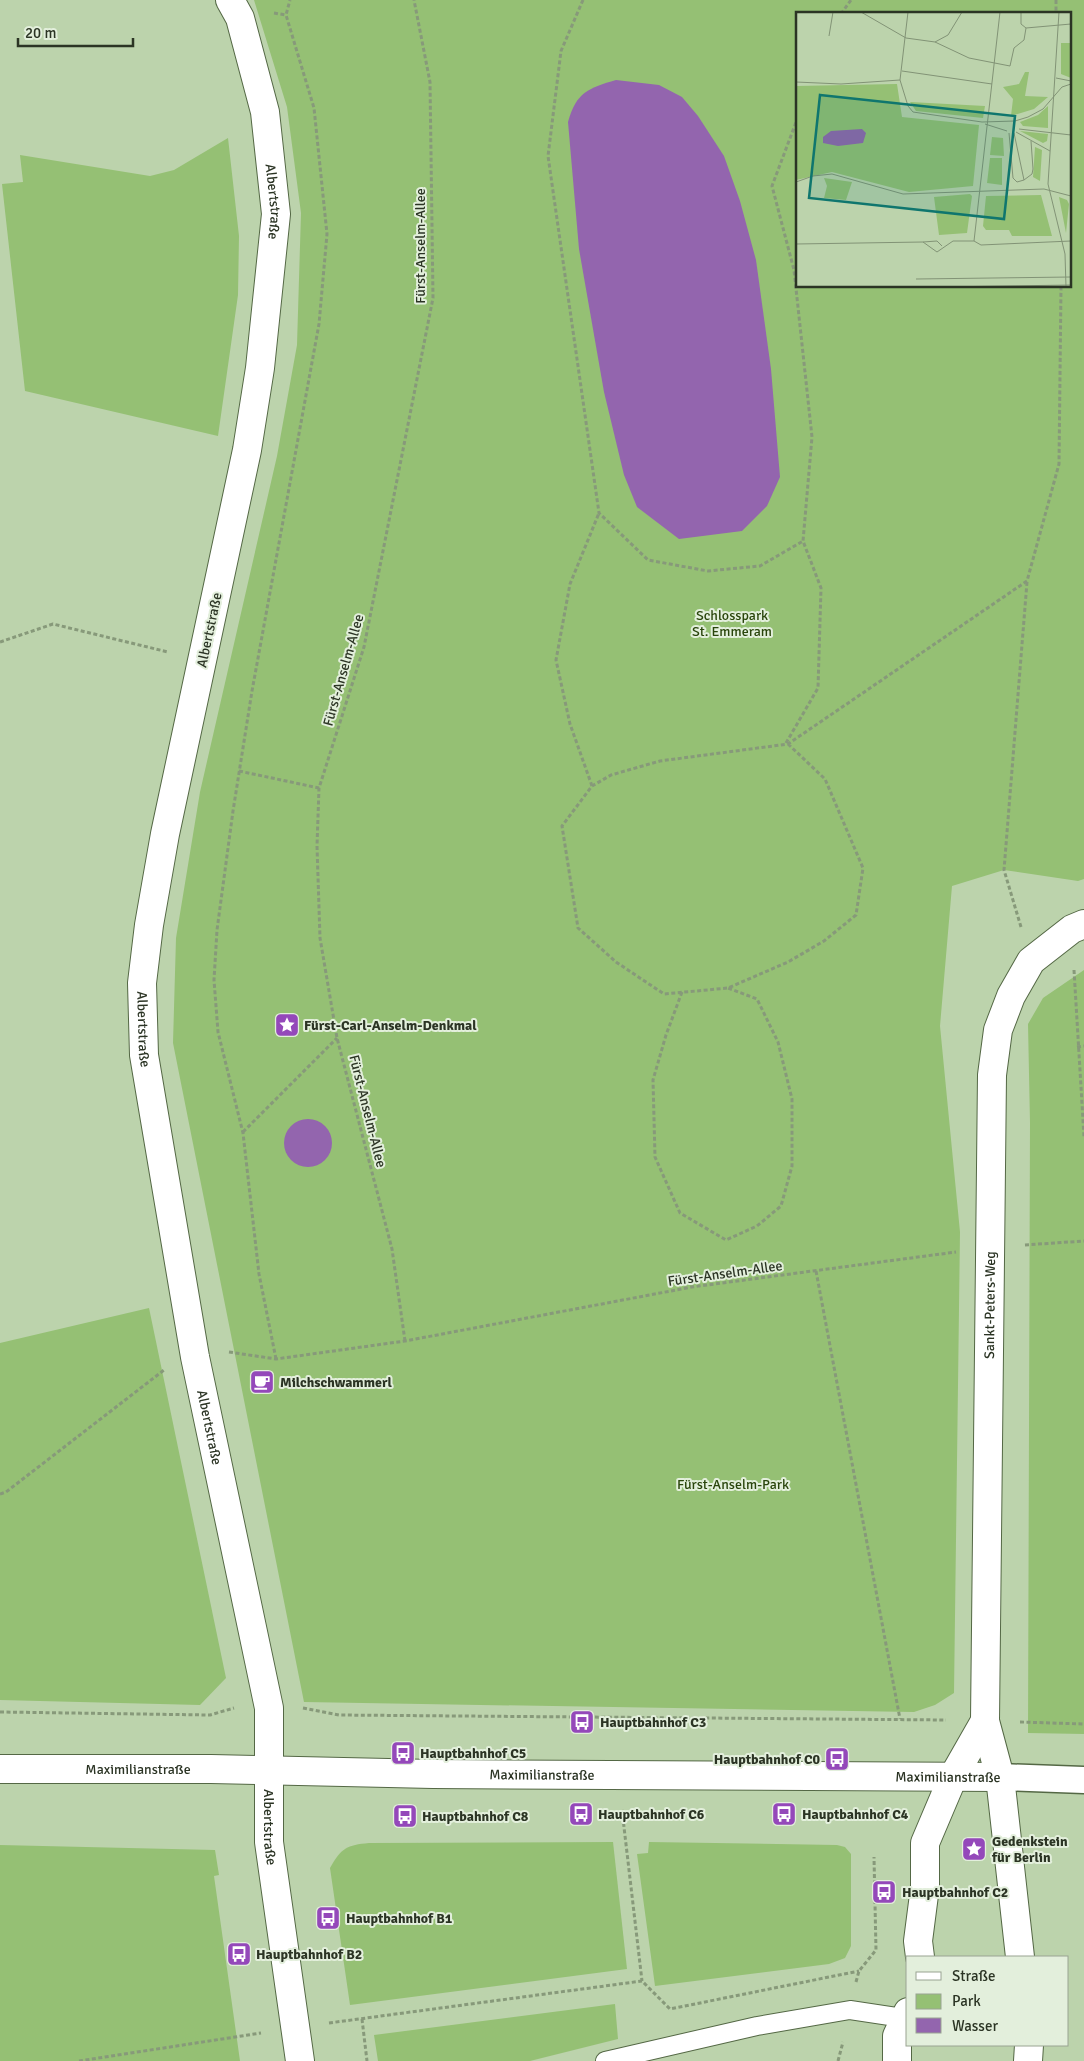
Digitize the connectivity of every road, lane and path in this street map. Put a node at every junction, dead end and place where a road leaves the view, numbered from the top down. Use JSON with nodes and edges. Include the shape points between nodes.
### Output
{"nodes":[{"id":1,"x":230,"y":0,"type":"edge"},
{"id":2,"x":290,"y":0,"type":"edge"},
{"id":3,"x":414,"y":0,"type":"edge"},
{"id":4,"x":582,"y":0,"type":"edge"},
{"id":5,"x":851,"y":0,"type":"edge"},
{"id":6,"x":842,"y":12,"type":"edge"},
{"id":7,"x":796,"y":122,"type":"edge"},
{"id":8,"x":1061,"y":288,"type":"edge"},
{"id":9,"x":598,"y":513,"type":"junction"},
{"id":10,"x":803,"y":541,"type":"junction"},
{"id":11,"x":1027,"y":581,"type":"junction"},
{"id":12,"x":0,"y":642,"type":"edge"},
{"id":13,"x":202,"y":661,"type":"junction"},
{"id":14,"x":787,"y":744,"type":"junction"},
{"id":15,"x":239,"y":771,"type":"junction"},
{"id":16,"x":592,"y":786,"type":"junction"},
{"id":17,"x":319,"y":788,"type":"junction"},
{"id":18,"x":1078,"y":927,"type":"edge"},
{"id":19,"x":1031,"y":961,"type":"junction"},
{"id":20,"x":728,"y":988,"type":"junction"},
{"id":21,"x":682,"y":992,"type":"junction"},
{"id":22,"x":337,"y":1038,"type":"junction"},
{"id":23,"x":1084,"y":1046,"type":"edge"},
{"id":24,"x":1077,"y":1047,"type":"junction"},
{"id":25,"x":243,"y":1133,"type":"junction"},
{"id":26,"x":1084,"y":1136,"type":"edge"},
{"id":27,"x":1084,"y":1241,"type":"edge"},
{"id":28,"x":990,"y":1247,"type":"junction"},
{"id":29,"x":816,"y":1271,"type":"junction"},
{"id":30,"x":405,"y":1341,"type":"junction"},
{"id":31,"x":231,"y":1352,"type":"dead end"},
{"id":32,"x":195,"y":1357,"type":"junction"},
{"id":33,"x":276,"y":1359,"type":"junction"},
{"id":34,"x":0,"y":1494,"type":"edge"},
{"id":35,"x":269,"y":1708,"type":"junction"},
{"id":36,"x":0,"y":1712,"type":"edge"},
{"id":37,"x":900,"y":1719,"type":"junction"},
{"id":38,"x":985,"y":1721,"type":"junction"},
{"id":39,"x":1084,"y":1724,"type":"edge"},
{"id":40,"x":0,"y":1769,"type":"edge"},
{"id":41,"x":268,"y":1770,"type":"junction"},
{"id":42,"x":952,"y":1777,"type":"junction"},
{"id":43,"x":1000,"y":1777,"type":"junction"},
{"id":44,"x":1084,"y":1780,"type":"edge"},
{"id":45,"x":624,"y":1831,"type":"dead end"},
{"id":46,"x":874,"y":1856,"type":"dead end"},
{"id":47,"x":920,"y":1956,"type":"edge"},
{"id":48,"x":1020,"y":1956,"type":"edge"},
{"id":49,"x":859,"y":1971,"type":"junction"},
{"id":50,"x":642,"y":1982,"type":"junction"},
{"id":51,"x":850,"y":2010,"type":"junction"},
{"id":52,"x":905,"y":2015,"type":"edge"},
{"id":53,"x":362,"y":2019,"type":"junction"},
{"id":54,"x":296,"y":2028,"type":"junction"},
{"id":55,"x":1029,"y":2046,"type":"edge"},
{"id":56,"x":79,"y":2061,"type":"edge"},
{"id":57,"x":300,"y":2061,"type":"edge"},
{"id":58,"x":368,"y":2061,"type":"edge"},
{"id":59,"x":605,"y":2061,"type":"edge"},
{"id":60,"x":838,"y":2061,"type":"edge"},
{"id":61,"x":897,"y":2061,"type":"edge"},
{"id":62,"x":1028,"y":2061,"type":"edge"}],
"edges":[{"from":1,"to":13,"type":"street","name":"Albertstraße","via":[[240,18],[265,112],[276,214],[261,358],[247,450]]},
{"from":2,"to":15,"type":"path","via":[[286,14],[314,108],[327,234],[320,324]]},
{"from":3,"to":17,"type":"path","name":"Fürst-Anselm-Allee","via":[[430,82],[433,298],[364,647]]},
{"from":4,"to":9,"type":"path","via":[[561,50],[548,156]]},
{"from":5,"to":6,"type":"path"},
{"from":7,"to":10,"type":"path","via":[[772,186],[794,270],[812,437]]},
{"from":8,"to":11,"type":"path","via":[[1059,464]]},
{"from":9,"to":10,"type":"path","via":[[648,560],[708,571],[760,566]]},
{"from":9,"to":16,"type":"path","via":[[570,584],[556,660],[570,724]]},
{"from":10,"to":14,"type":"path","via":[[821,588],[818,688]]},
{"from":11,"to":14,"type":"path"},
{"from":11,"to":19,"type":"path","via":[[1004,870]]},
{"from":12,"to":13,"type":"path","via":[[52,624]]},
{"from":13,"to":32,"type":"street","name":"Albertstraße","via":[[165,834],[142,983],[144,1055]]},
{"from":14,"to":16,"type":"path","via":[[660,761],[611,775]]},
{"from":14,"to":20,"type":"path","via":[[825,779],[860,860],[863,868],[856,915],[824,941],[788,962]]},
{"from":15,"to":17,"type":"path"},
{"from":15,"to":25,"type":"path","via":[[217,930],[214,980],[218,1032]]},
{"from":16,"to":21,"type":"path","via":[[562,826],[578,928],[616,962],[664,994]]},
{"from":17,"to":22,"type":"path","name":"Fürst-Anselm-Allee","via":[[320,938]]},
{"from":18,"to":19,"type":"street","name":"Sankt-Peters-Weg"},
{"from":18,"to":24,"type":"path"},
{"from":19,"to":28,"type":"street","name":"Sankt-Peters-Weg","via":[[1011,996],[998,1030],[992,1075]]},
{"from":20,"to":21,"type":"path"},
{"from":20,"to":21,"type":"path","via":[[757,999],[778,1042],[792,1099],[792,1166],[781,1206],[757,1226],[726,1240],[680,1213],[655,1157],[653,1080]]},
{"from":22,"to":25,"type":"path"},
{"from":22,"to":30,"type":"path","name":"Fürst-Anselm-Allee","via":[[392,1249]]},
{"from":23,"to":24,"type":"path"},
{"from":24,"to":26,"type":"path"},
{"from":25,"to":33,"type":"path","via":[[260,1274]]},
{"from":27,"to":28,"type":"path","name":"Fürst-Anselm-Allee"},
{"from":28,"to":29,"type":"path","name":"Fürst-Anselm-Allee"},
{"from":28,"to":38,"type":"street","name":"Sankt-Peters-Weg"},
{"from":29,"to":30,"type":"path","name":"Fürst-Anselm-Allee","via":[[692,1288]]},
{"from":29,"to":37,"type":"path"},
{"from":30,"to":33,"type":"path","name":"Fürst-Anselm-Allee"},
{"from":31,"to":33,"type":"path","name":"Fürst-Anselm-Allee"},
{"from":32,"to":34,"type":"path","via":[[162,1371]]},
{"from":32,"to":35,"type":"street","name":"Albertstraße"},
{"from":35,"to":36,"type":"path","via":[[232,1708],[210,1715]]},
{"from":35,"to":37,"type":"path","via":[[303,1708],[339,1715]]},
{"from":35,"to":41,"type":"street","name":"Albertstraße"},
{"from":37,"to":38,"type":"path"},
{"from":38,"to":39,"type":"path"},
{"from":38,"to":42,"type":"street","name":"Sankt-Peters-Weg"},
{"from":38,"to":43,"type":"street","name":"Sankt-Peters-Weg"},
{"from":40,"to":41,"type":"street","name":"Maximilianstraße"},
{"from":41,"to":42,"type":"street","name":"Maximilianstraße"},
{"from":41,"to":54,"type":"street","name":"Albertstraße","via":[[269,1842]]},
{"from":42,"to":43,"type":"street","name":"Maximilianstraße"},
{"from":42,"to":47,"type":"street","name":"Sankt-Peters-Weg","via":[[925,1843],[925,1887],[918,1940]]},
{"from":43,"to":44,"type":"street","name":"Maximilianstraße"},
{"from":43,"to":48,"type":"street","name":"Sankt-Peters-Weg"},
{"from":45,"to":50,"type":"path"},
{"from":46,"to":49,"type":"path","via":[[876,1950]]},
{"from":49,"to":50,"type":"path","via":[[670,2010]]},
{"from":49,"to":51,"type":"path"},
{"from":50,"to":53,"type":"path"},
{"from":51,"to":52,"type":"lane"},
{"from":51,"to":59,"type":"lane","via":[[757,2026]]},
{"from":51,"to":60,"type":"path"},
{"from":52,"to":61,"type":"street","via":[[897,2036]]},
{"from":53,"to":54,"type":"path"},
{"from":53,"to":58,"type":"path"},
{"from":54,"to":56,"type":"path"},
{"from":54,"to":57,"type":"street","name":"Albertstraße"},
{"from":55,"to":62,"type":"street"}]}
